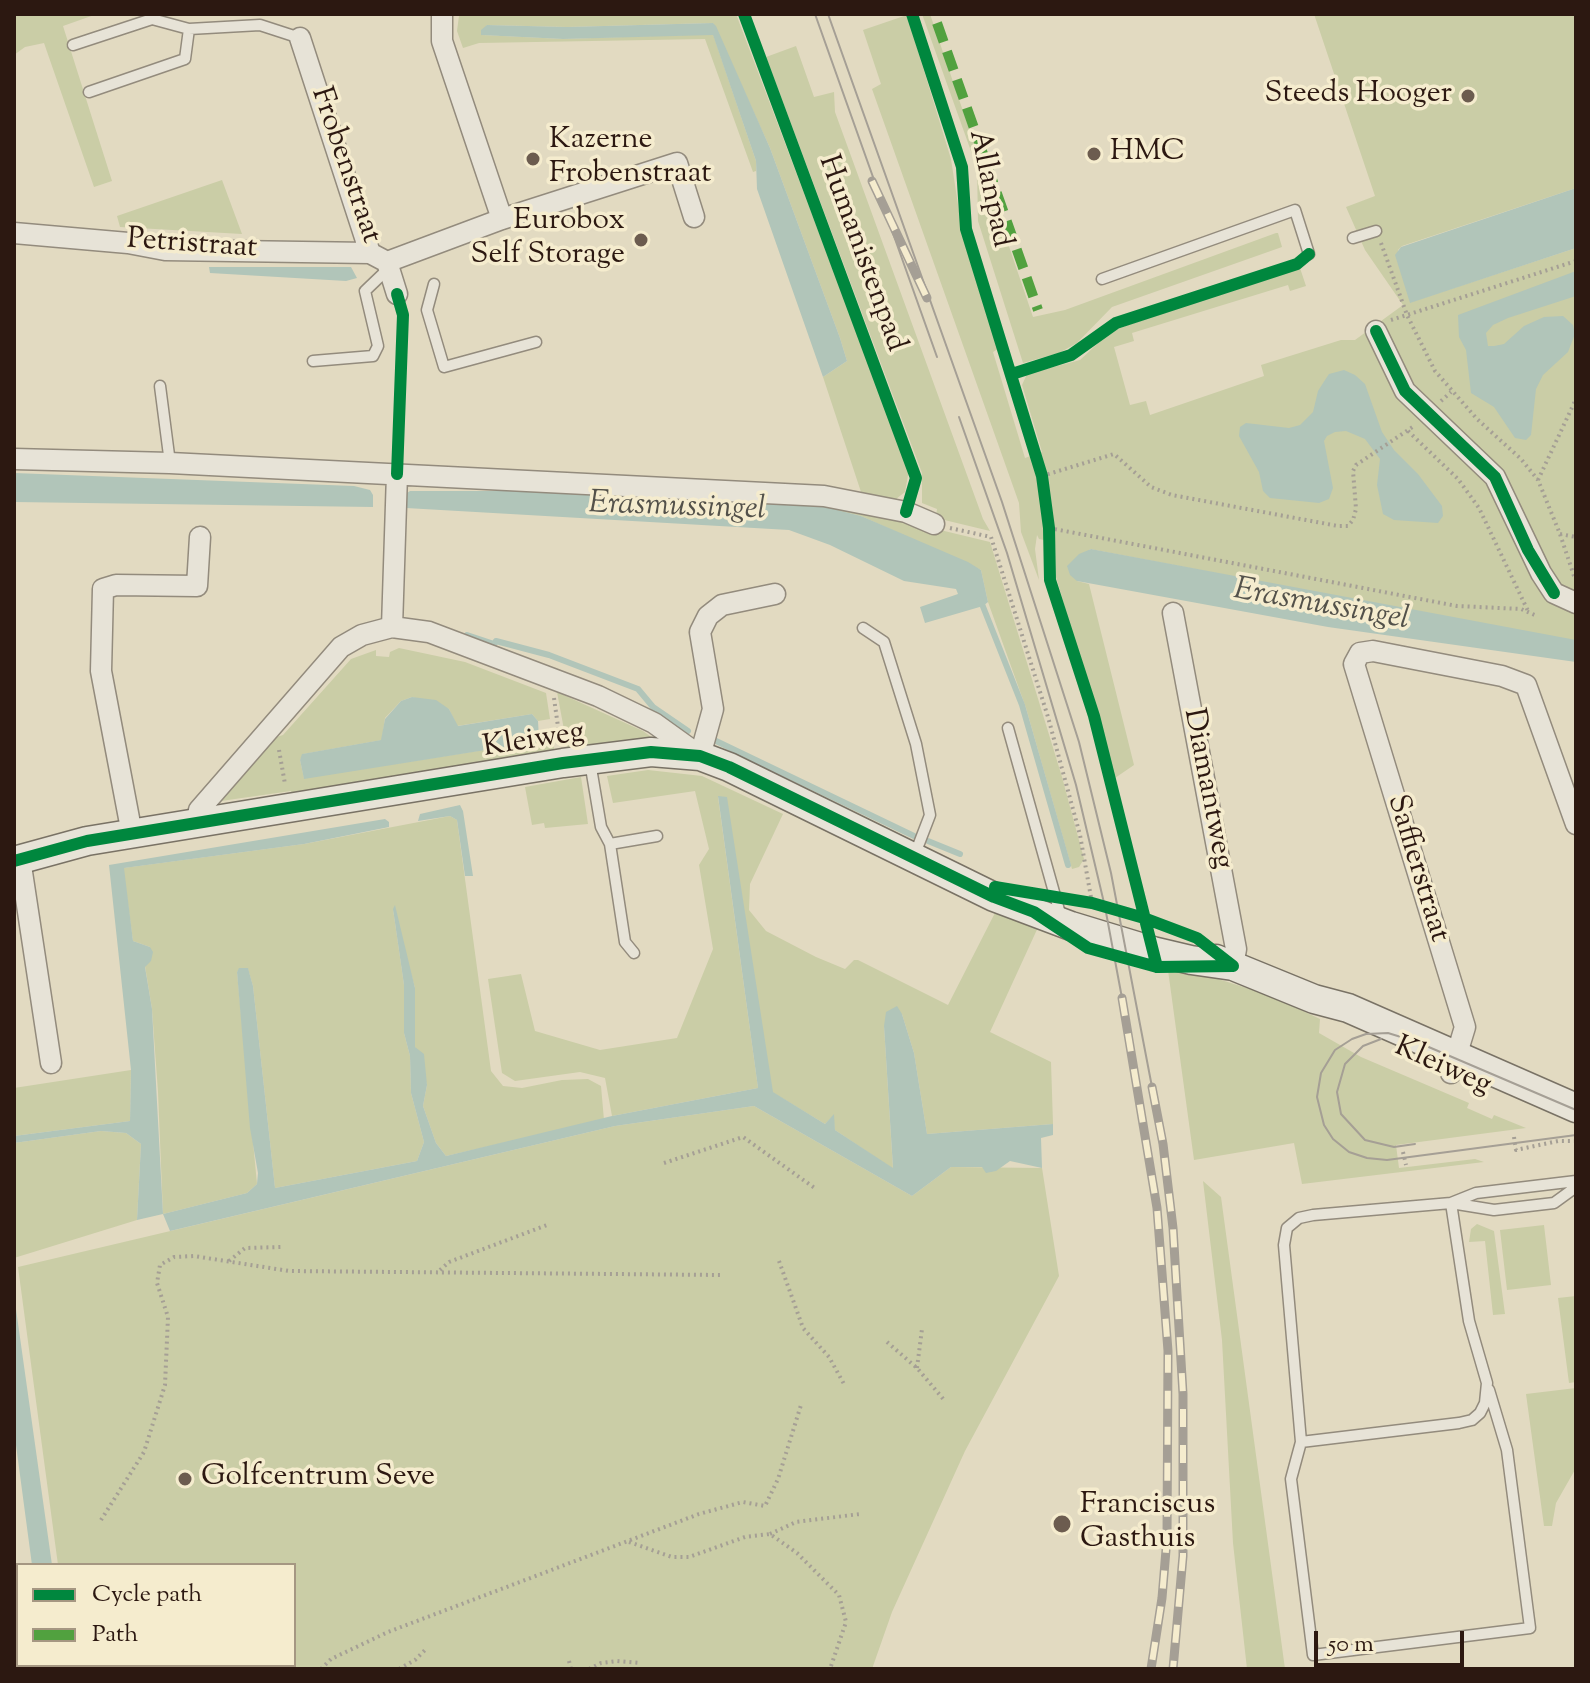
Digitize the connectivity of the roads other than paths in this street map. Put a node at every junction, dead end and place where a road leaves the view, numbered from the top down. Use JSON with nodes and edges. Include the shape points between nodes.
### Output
{"nodes":[{"id":1,"x":442,"y":14,"type":"edge"},
{"id":2,"x":189,"y":29,"type":"junction"},
{"id":3,"x":300,"y":38,"type":"joint"},
{"id":4,"x":73,"y":45,"type":"dead end"},
{"id":5,"x":89,"y":92,"type":"dead end"},
{"id":6,"x":694,"y":217,"type":"dead end"},
{"id":7,"x":502,"y":219,"type":"junction"},
{"id":8,"x":1376,"y":231,"type":"road end"},
{"id":9,"x":14,"y":233,"type":"edge"},
{"id":10,"x":1353,"y":238,"type":"dead end"},
{"id":11,"x":1309,"y":254,"type":"dead end"},
{"id":12,"x":382,"y":261,"type":"junction"},
{"id":13,"x":1102,"y":279,"type":"dead end"},
{"id":14,"x":434,"y":284,"type":"dead end"},
{"id":15,"x":397,"y":294,"type":"dead end"},
{"id":16,"x":1376,"y":331,"type":"road end"},
{"id":17,"x":536,"y":342,"type":"dead end"},
{"id":18,"x":313,"y":361,"type":"dead end"},
{"id":19,"x":160,"y":386,"type":"dead end"},
{"id":20,"x":14,"y":459,"type":"edge"},
{"id":21,"x":170,"y":463,"type":"junction"},
{"id":22,"x":397,"y":474,"type":"junction"},
{"id":23,"x":934,"y":524,"type":"road end"},
{"id":24,"x":200,"y":537,"type":"dead end"},
{"id":25,"x":775,"y":594,"type":"dead end"},
{"id":26,"x":1576,"y":603,"type":"edge"},
{"id":27,"x":1173,"y":613,"type":"dead end"},
{"id":28,"x":392,"y":627,"type":"junction"},
{"id":29,"x":863,"y":628,"type":"dead end"},
{"id":30,"x":1008,"y":728,"type":"dead end"},
{"id":31,"x":700,"y":756,"type":"junction"},
{"id":32,"x":576,"y":761,"type":"junction"},
{"id":33,"x":197,"y":823,"type":"junction"},
{"id":34,"x":1576,"y":824,"type":"edge"},
{"id":35,"x":132,"y":834,"type":"junction"},
{"id":36,"x":657,"y":836,"type":"dead end"},
{"id":37,"x":610,"y":844,"type":"junction"},
{"id":38,"x":914,"y":856,"type":"junction"},
{"id":39,"x":17,"y":860,"type":"edge"},
{"id":40,"x":964,"y":880,"type":"junction"},
{"id":41,"x":1057,"y":904,"type":"junction"},
{"id":42,"x":634,"y":953,"type":"dead end"},
{"id":43,"x":1233,"y":966,"type":"junction"},
{"id":44,"x":51,"y":1063,"type":"dead end"},
{"id":45,"x":1454,"y":1065,"type":"junction"},
{"id":46,"x":1576,"y":1108,"type":"edge"},
{"id":47,"x":1576,"y":1125,"type":"edge"},
{"id":48,"x":1576,"y":1184,"type":"edge"},
{"id":49,"x":1451,"y":1203,"type":"junction"},
{"id":50,"x":1487,"y":1383,"type":"junction"},
{"id":51,"x":1301,"y":1442,"type":"junction"}],
"edges":[{"from":1,"to":7,"type":"street","via":[[442,41]]},
{"from":2,"to":3,"type":"lane","via":[[260,25]]},
{"from":2,"to":4,"type":"lane","via":[[152,19]]},
{"from":2,"to":5,"type":"lane","via":[[185,59]]},
{"from":3,"to":12,"type":"street","name":"Frobenstraat"},
{"from":6,"to":7,"type":"street","name":"Frobenstraat","via":[[677,163]]},
{"from":7,"to":12,"type":"street","name":"Frobenstraat"},
{"from":8,"to":10,"type":"lane"},
{"from":9,"to":12,"type":"street","name":"Petristraat","via":[[165,250]]},
{"from":11,"to":13,"type":"lane","via":[[1295,210]]},
{"from":12,"to":15,"type":"street"},
{"from":12,"to":18,"type":"lane","via":[[365,291],[378,346],[373,356]]},
{"from":14,"to":17,"type":"lane","via":[[427,310],[444,367]]},
{"from":16,"to":26,"type":"street","via":[[1405,391],[1495,477],[1528,550],[1541,612]]},
{"from":19,"to":21,"type":"lane"},
{"from":20,"to":21,"type":"street"},
{"from":21,"to":22,"type":"street"},
{"from":22,"to":23,"type":"street","via":[[824,496],[906,512]]},
{"from":22,"to":28,"type":"street"},
{"from":24,"to":35,"type":"street","via":[[197,586],[103,589],[101,671]]},
{"from":25,"to":31,"type":"street","via":[[722,605],[700,632],[713,709]]},
{"from":27,"to":43,"type":"street","name":"Diamantweg","via":[[1236,949]]},
{"from":28,"to":31,"type":"street","name":"Kleiweg","via":[[429,632],[551,678],[654,723]]},
{"from":28,"to":33,"type":"street","name":"Kleiweg","via":[[341,647],[199,810]]},
{"from":29,"to":38,"type":"lane","via":[[884,642],[916,744],[930,815]]},
{"from":30,"to":41,"type":"lane"},
{"from":31,"to":32,"type":"street","name":"Kleiweg","via":[[651,752]]},
{"from":31,"to":38,"type":"street","name":"Kleiweg"},
{"from":32,"to":33,"type":"street","name":"Kleiweg"},
{"from":32,"to":37,"type":"lane"},
{"from":33,"to":35,"type":"street","name":"Kleiweg"},
{"from":34,"to":45,"type":"street","name":"Saffierstraat","via":[[1526,685],[1373,651],[1360,653],[1354,664],[1465,1027]]},
{"from":35,"to":39,"type":"street","name":"Kleiweg"},
{"from":36,"to":37,"type":"lane"},
{"from":37,"to":42,"type":"lane","via":[[625,942]]},
{"from":38,"to":40,"type":"street","name":"Kleiweg"},
{"from":39,"to":44,"type":"street"},
{"from":40,"to":41,"type":"street","name":"Kleiweg"},
{"from":40,"to":43,"type":"street","name":"Kleiweg","via":[[994,897],[1084,930],[1191,960]]},
{"from":41,"to":43,"type":"street","name":"Kleiweg"},
{"from":43,"to":45,"type":"street","name":"Kleiweg","via":[[1348,1008]]},
{"from":45,"to":46,"type":"street","name":"Kleiweg"},
{"from":45,"to":47,"type":"street","name":"Kleiweg"},
{"from":48,"to":49,"type":"lane","via":[[1476,1193]]},
{"from":48,"to":49,"type":"lane","via":[[1554,1203],[1494,1210]]},
{"from":49,"to":50,"type":"lane","via":[[1469,1321]]},
{"from":49,"to":51,"type":"lane","via":[[1313,1215],[1287,1228],[1284,1245]]},
{"from":50,"to":51,"type":"lane","via":[[1485,1403],[1472,1420]]},
{"from":50,"to":51,"type":"lane","via":[[1507,1450],[1530,1628],[1313,1655],[1291,1479]]}]}
